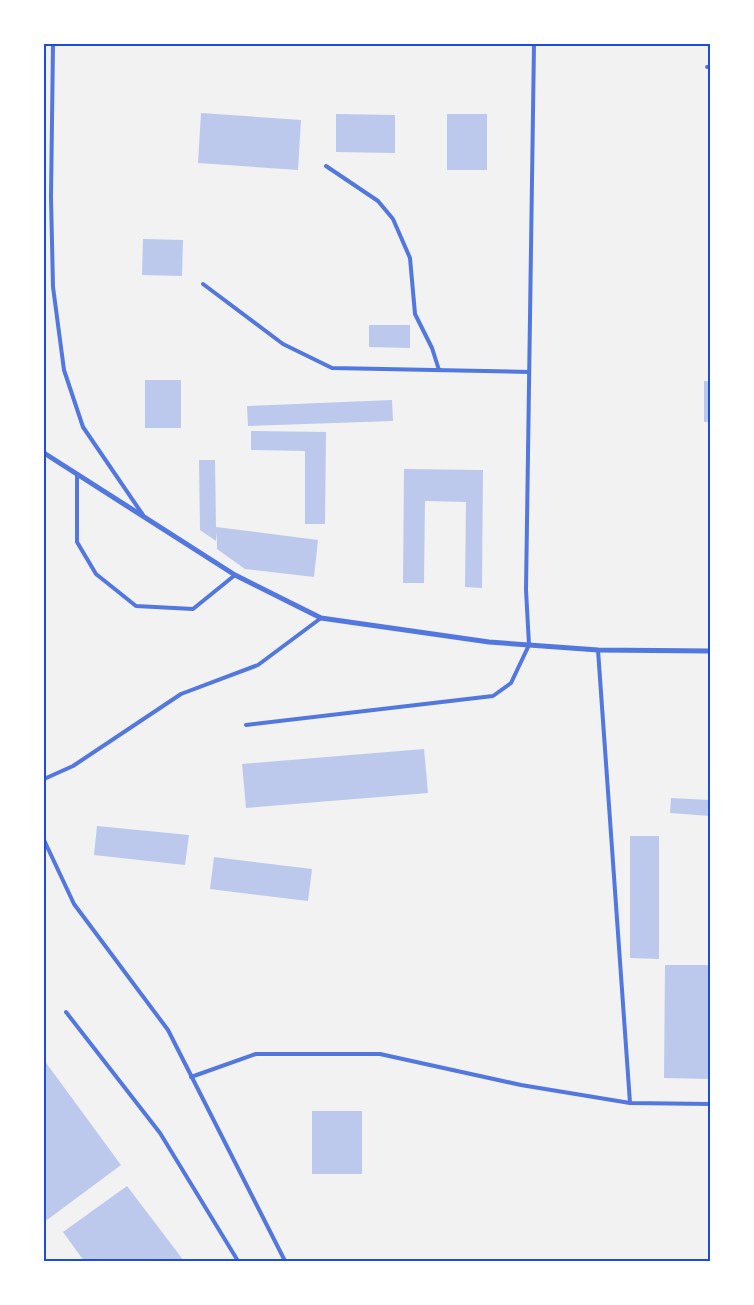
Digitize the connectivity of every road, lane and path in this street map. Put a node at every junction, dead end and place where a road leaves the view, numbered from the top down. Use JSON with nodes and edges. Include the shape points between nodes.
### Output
{"nodes":[{"id":1,"x":53,"y":44,"type":"edge"},
{"id":2,"x":534,"y":44,"type":"edge"},
{"id":3,"x":326,"y":166,"type":"dead end"},
{"id":4,"x":204,"y":284,"type":"dead end"},
{"id":5,"x":439,"y":370,"type":"junction"},
{"id":6,"x":530,"y":372,"type":"junction"},
{"id":7,"x":44,"y":453,"type":"edge"},
{"id":8,"x":76,"y":474,"type":"junction"},
{"id":9,"x":145,"y":517,"type":"junction"},
{"id":10,"x":235,"y":575,"type":"junction"},
{"id":11,"x":320,"y":618,"type":"junction"},
{"id":12,"x":529,"y":645,"type":"junction"},
{"id":13,"x":598,"y":650,"type":"junction"},
{"id":14,"x":710,"y":651,"type":"edge"},
{"id":15,"x":246,"y":726,"type":"dead end"},
{"id":16,"x":44,"y":779,"type":"edge"},
{"id":17,"x":44,"y":840,"type":"edge"},
{"id":18,"x":66,"y":1012,"type":"dead end"},
{"id":19,"x":191,"y":1077,"type":"junction"},
{"id":20,"x":630,"y":1103,"type":"junction"},
{"id":21,"x":710,"y":1104,"type":"edge"},
{"id":22,"x":238,"y":1261,"type":"edge"},
{"id":23,"x":284,"y":1261,"type":"edge"}],
"edges":[{"from":1,"to":9,"type":"lane","via":[[53,277],[64,370],[83,427]]},
{"from":2,"to":6,"type":"lane"},
{"from":3,"to":5,"type":"lane","via":[[378,201],[393,218],[410,258],[415,314]]},
{"from":4,"to":5,"type":"lane","via":[[283,344],[332,368]]},
{"from":5,"to":6,"type":"lane"},
{"from":6,"to":12,"type":"lane","via":[[526,590]]},
{"from":7,"to":8,"type":"street"},
{"from":8,"to":9,"type":"street"},
{"from":8,"to":10,"type":"lane","via":[[77,542],[96,574],[136,606],[193,609]]},
{"from":9,"to":10,"type":"street"},
{"from":10,"to":11,"type":"street"},
{"from":11,"to":12,"type":"street"},
{"from":11,"to":16,"type":"lane","via":[[258,665],[181,694],[73,766]]},
{"from":12,"to":13,"type":"street"},
{"from":12,"to":15,"type":"lane","via":[[511,683],[493,696]]},
{"from":13,"to":14,"type":"street"},
{"from":13,"to":20,"type":"lane"},
{"from":17,"to":19,"type":"lane","via":[[74,904],[168,1030]]},
{"from":18,"to":22,"type":"lane","via":[[160,1133]]},
{"from":19,"to":20,"type":"lane","via":[[256,1054],[380,1054],[521,1085]]},
{"from":19,"to":23,"type":"lane"},
{"from":20,"to":21,"type":"lane"}]}
